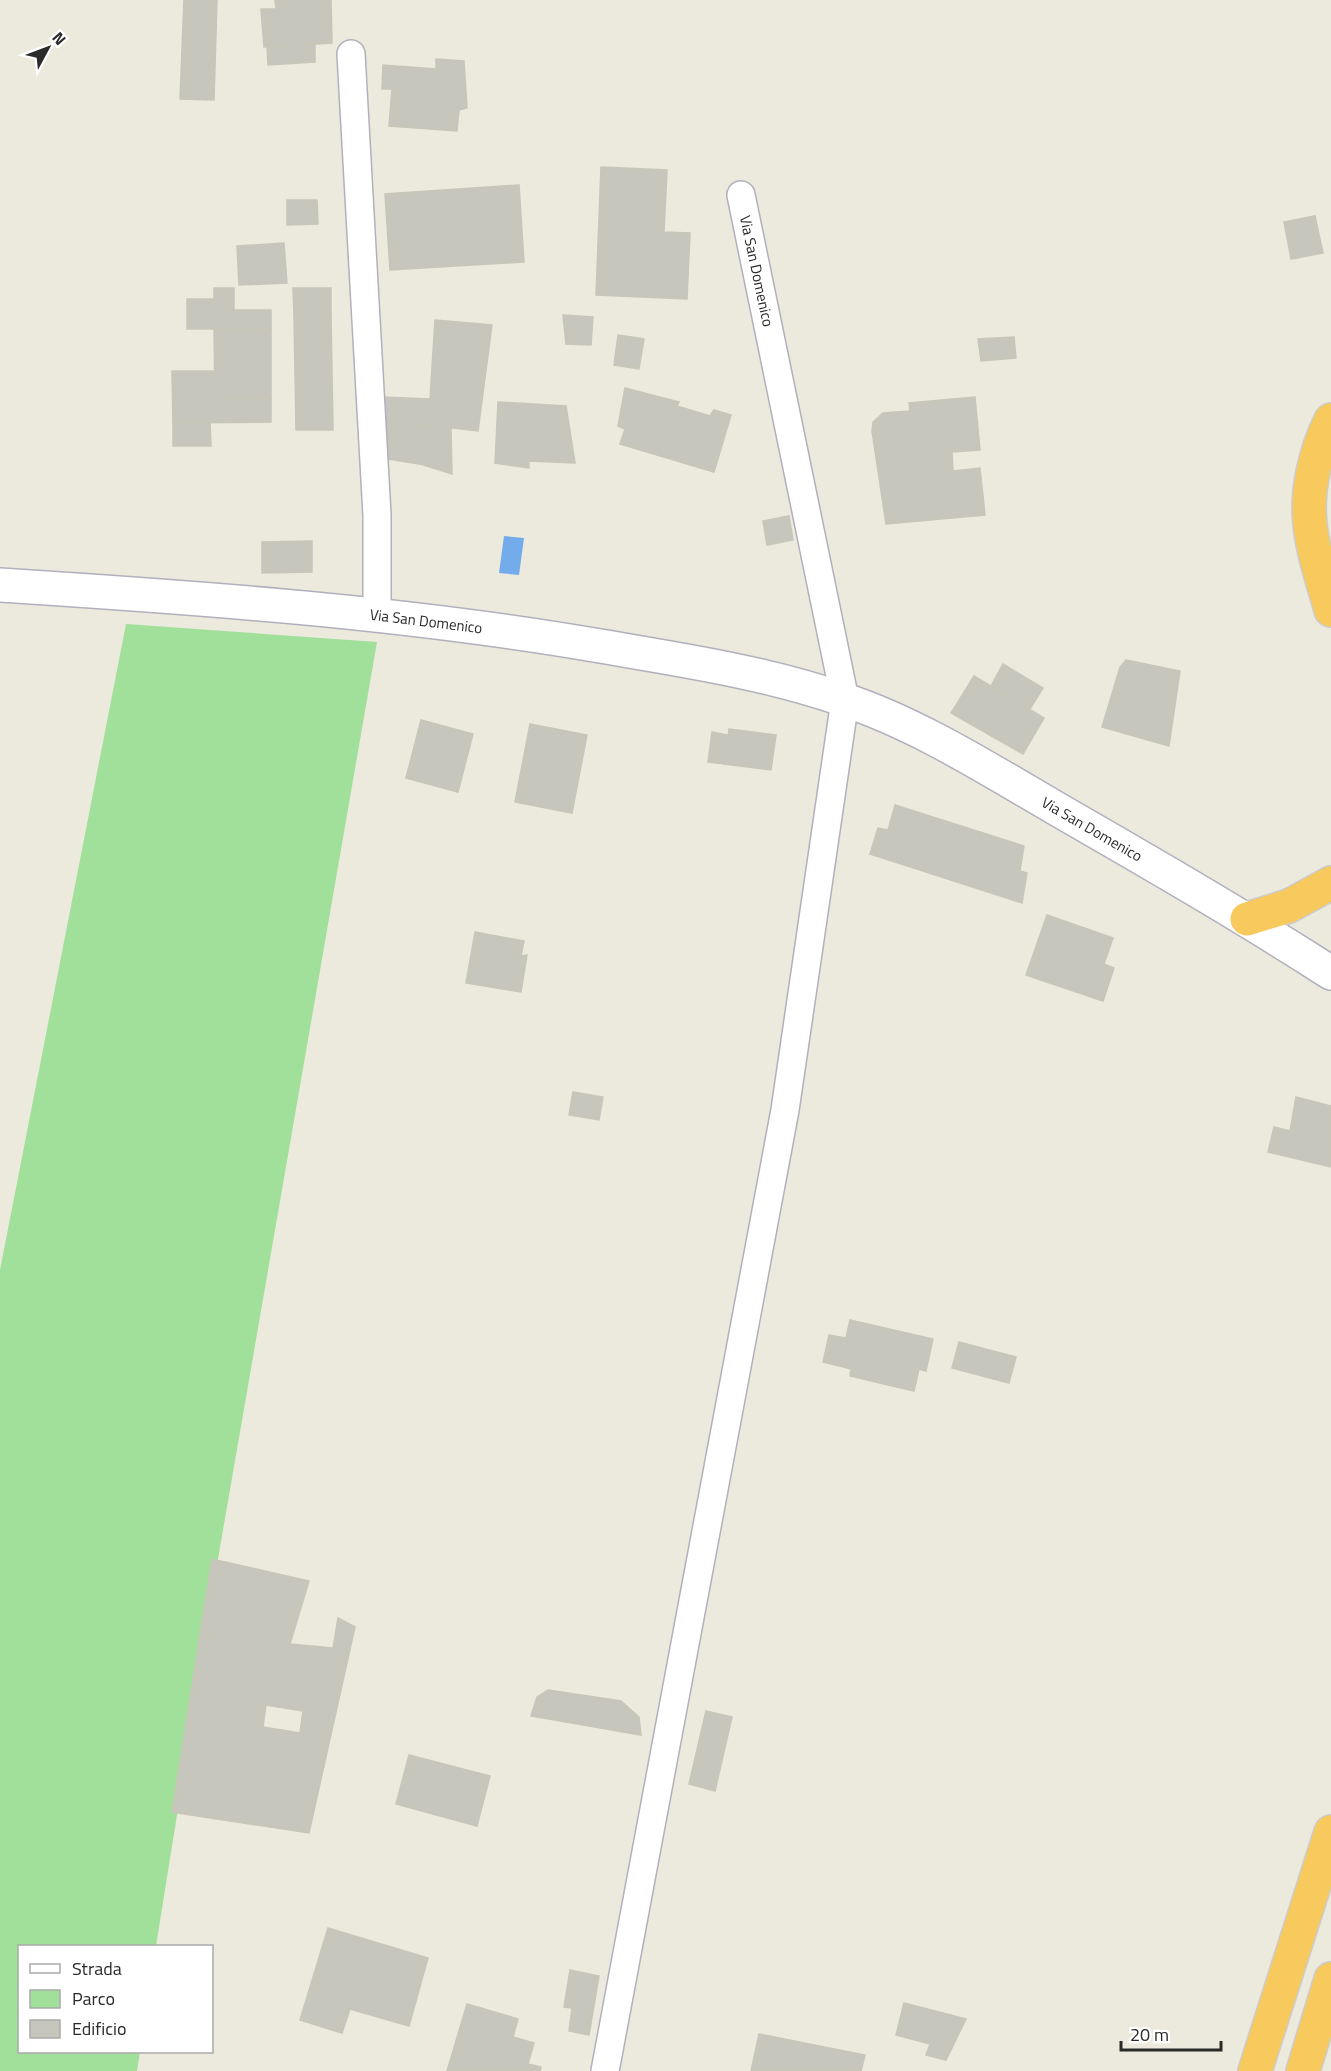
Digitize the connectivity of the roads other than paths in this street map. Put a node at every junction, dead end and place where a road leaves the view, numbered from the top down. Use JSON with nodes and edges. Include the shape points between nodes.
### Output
{"nodes":[{"id":1,"x":351,"y":54,"type":"dead end"},
{"id":2,"x":741,"y":195,"type":"dead end"},
{"id":3,"x":1331,"y":420,"type":"edge"},
{"id":4,"x":0,"y":585,"type":"edge"},
{"id":5,"x":1331,"y":610,"type":"edge"},
{"id":6,"x":377,"y":615,"type":"junction"},
{"id":7,"x":845,"y":700,"type":"junction"},
{"id":8,"x":1331,"y":883,"type":"edge"},
{"id":9,"x":1247,"y":919,"type":"junction"},
{"id":10,"x":1331,"y":973,"type":"edge"},
{"id":11,"x":1331,"y":1832,"type":"edge"},
{"id":12,"x":1331,"y":1979,"type":"edge"},
{"id":13,"x":605,"y":2071,"type":"edge"},
{"id":14,"x":1255,"y":2071,"type":"edge"},
{"id":15,"x":1303,"y":2071,"type":"edge"}],
"edges":[{"from":1,"to":6,"type":"street","via":[[377,515]]},
{"from":2,"to":7,"type":"street","name":"Via San Domenico"},
{"from":3,"to":5,"type":"highway","via":[[1315,463],[1310,492],[1310,523]]},
{"from":4,"to":6,"type":"street","name":"Via San Domenico"},
{"from":6,"to":7,"type":"street","name":"Via San Domenico","via":[[509,630],[700,663],[762,675]]},
{"from":7,"to":9,"type":"street","name":"Via San Domenico","via":[[908,726],[1000,776]]},
{"from":7,"to":13,"type":"street","via":[[785,1110]]},
{"from":8,"to":9,"type":"highway","via":[[1289,906]]},
{"from":9,"to":10,"type":"street","name":"Via San Domenico"},
{"from":11,"to":14,"type":"highway"},
{"from":12,"to":15,"type":"highway"}]}
